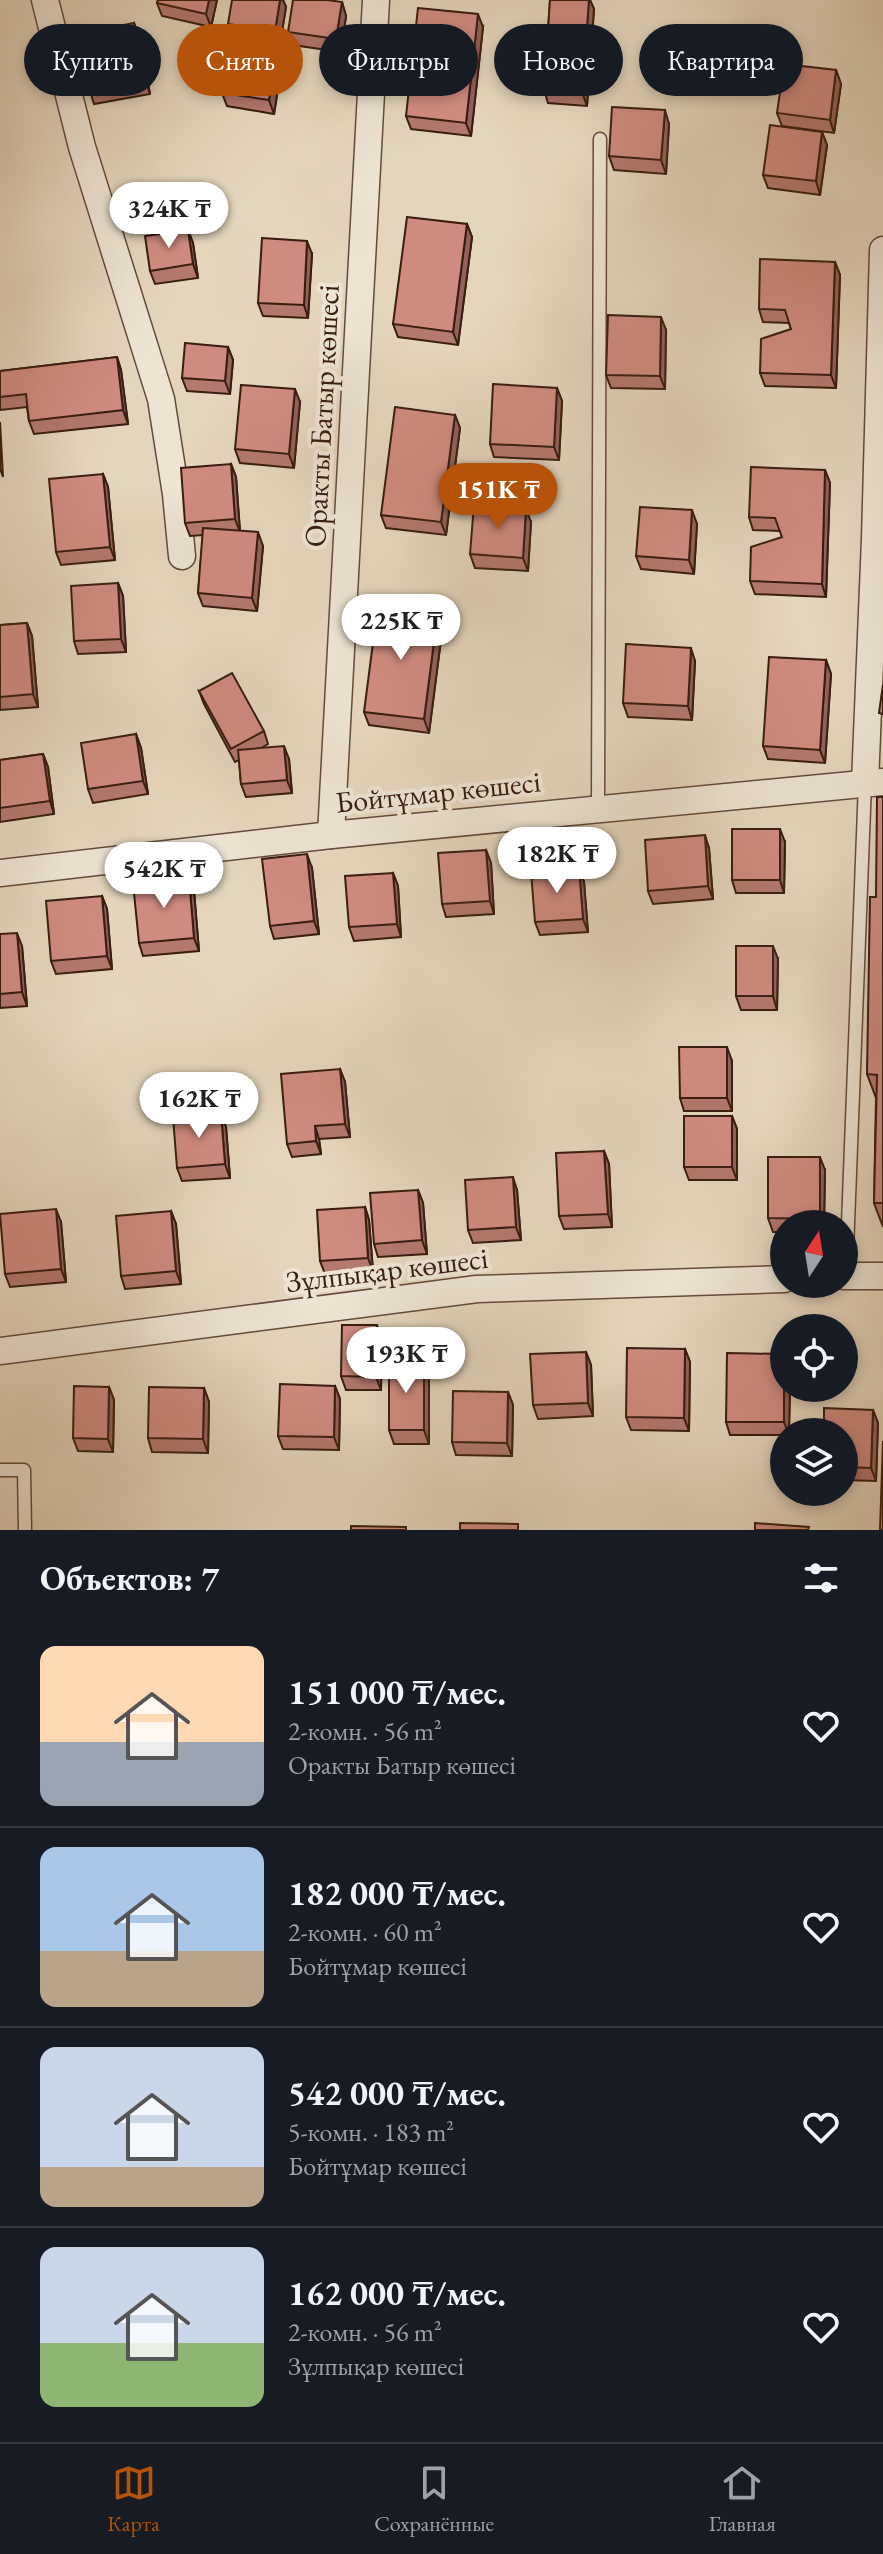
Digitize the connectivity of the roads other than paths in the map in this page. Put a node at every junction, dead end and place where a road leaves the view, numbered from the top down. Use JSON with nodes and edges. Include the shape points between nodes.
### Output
{"nodes":[{"id":1,"x":45,"y":0,"type":"edge"},
{"id":2,"x":376,"y":0,"type":"edge"},
{"id":3,"x":600,"y":139,"type":"dead end"},
{"id":4,"x":883,"y":250,"type":"edge"},
{"id":5,"x":182,"y":556,"type":"dead end"},
{"id":6,"x":874,"y":782,"type":"edge"},
{"id":7,"x":598,"y":809,"type":"junction"},
{"id":8,"x":331,"y":835,"type":"junction"},
{"id":9,"x":0,"y":873,"type":"edge"},
{"id":10,"x":849,"y":1210,"type":"edge"},
{"id":11,"x":858,"y":1276,"type":"edge"},
{"id":12,"x":883,"y":1276,"type":"edge"},
{"id":13,"x":770,"y":1279,"type":"edge"},
{"id":14,"x":0,"y":1351,"type":"edge"},
{"id":15,"x":0,"y":1470,"type":"edge"},
{"id":16,"x":25,"y":1530,"type":"edge"}],
"edges":[{"from":1,"to":5,"type":"street","via":[[82,147],[161,399]]},
{"from":2,"to":8,"type":"street","name":"Оракты Батыр көшесі"},
{"from":3,"to":7,"type":"lane"},
{"from":4,"to":6,"type":"street"},
{"from":6,"to":7,"type":"street","name":"Бойтұмар көшесі"},
{"from":6,"to":10,"type":"lane"},
{"from":7,"to":8,"type":"street","name":"Бойтұмар көшесі"},
{"from":8,"to":9,"type":"street","name":"Бойтұмар көшесі"},
{"from":11,"to":12,"type":"street"},
{"from":13,"to":14,"type":"street","name":"Зұлпықар көшесі","via":[[477,1289]]},
{"from":15,"to":16,"type":"lane","via":[[24,1470]]}]}
